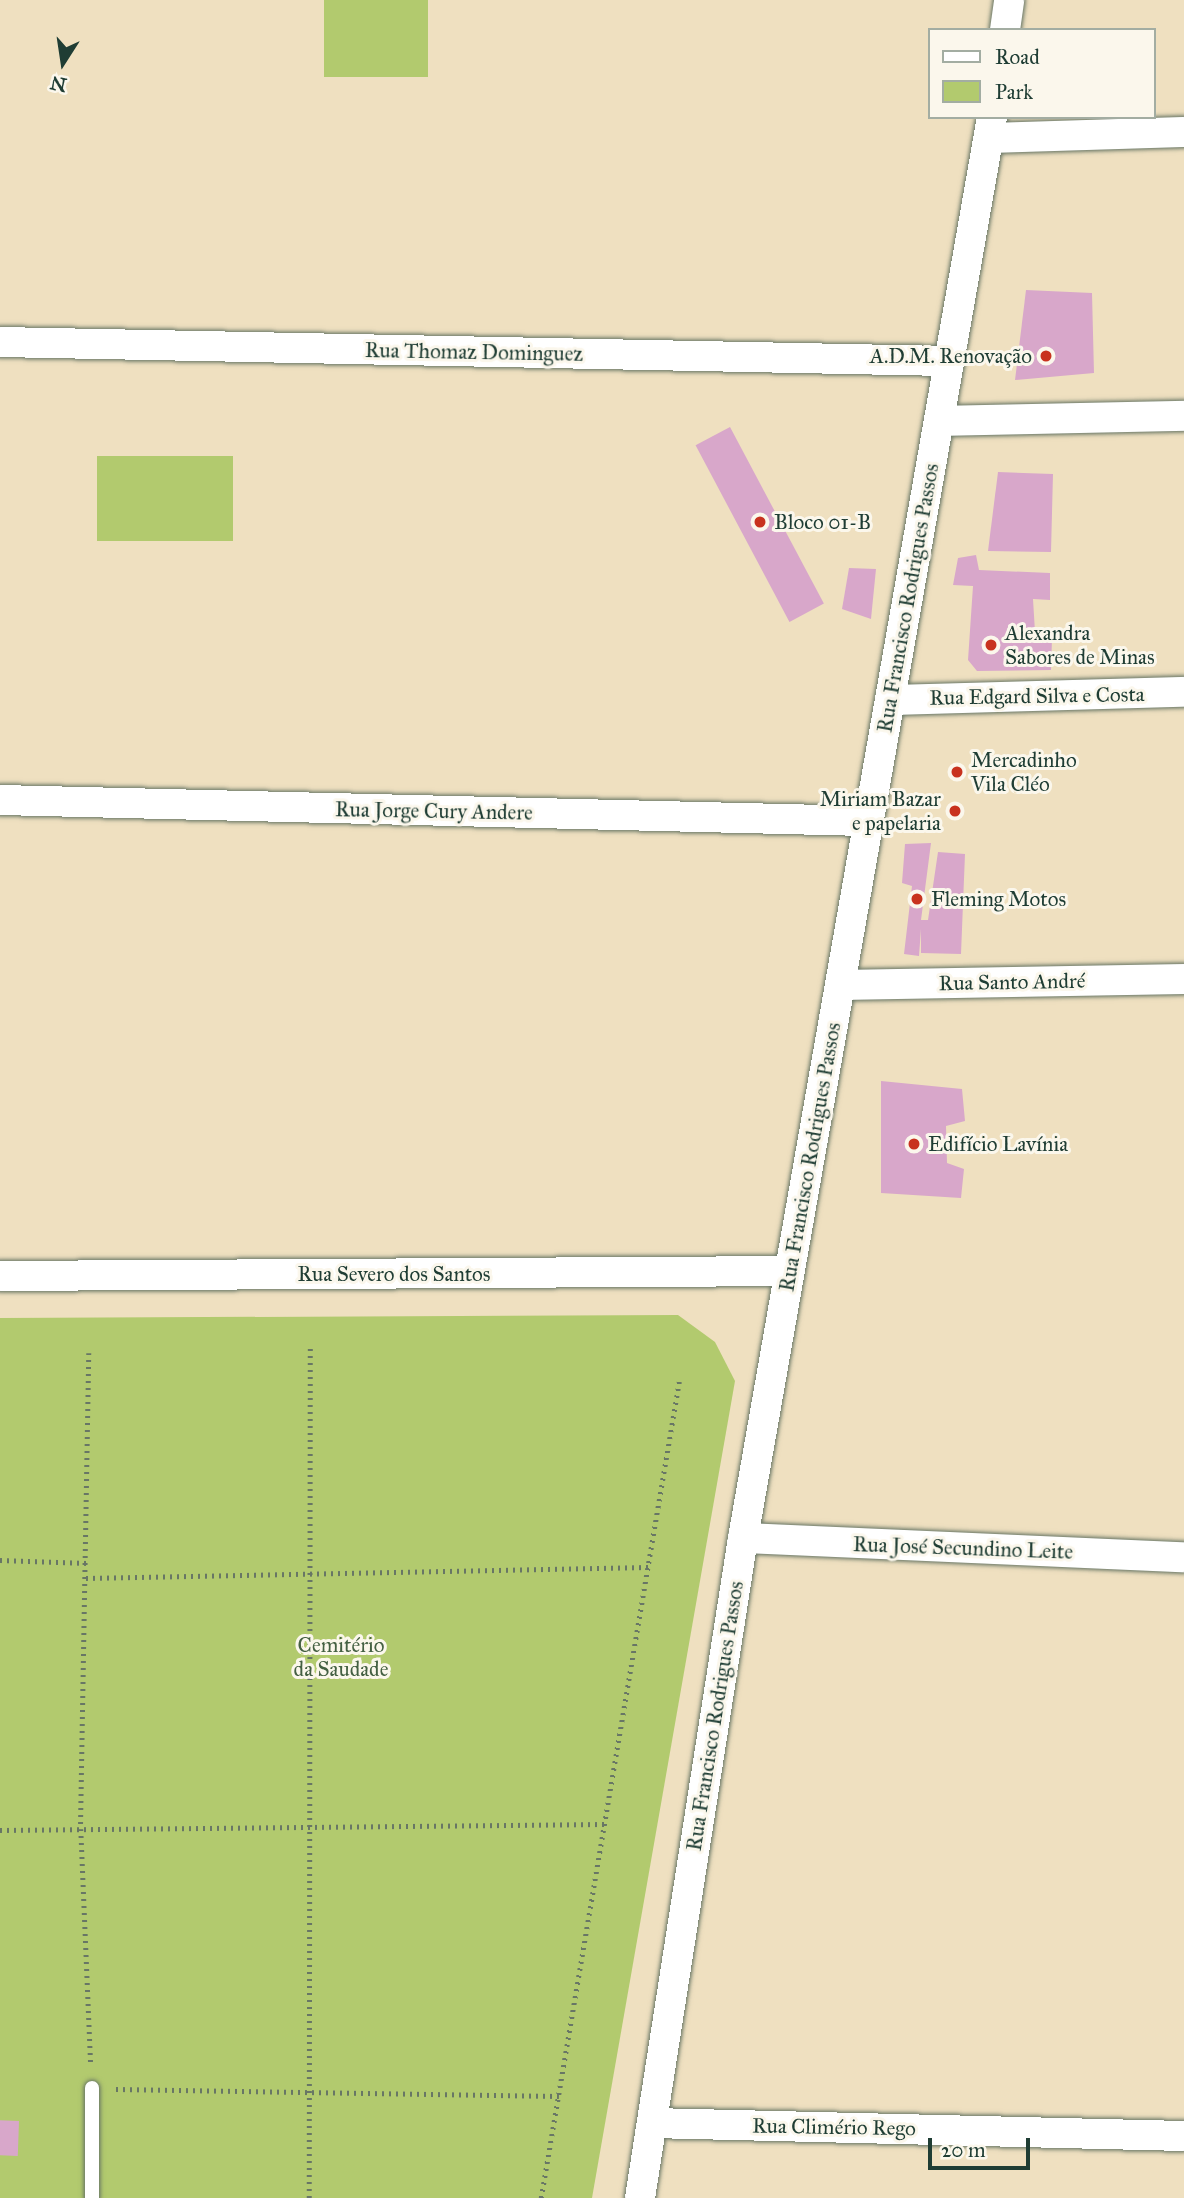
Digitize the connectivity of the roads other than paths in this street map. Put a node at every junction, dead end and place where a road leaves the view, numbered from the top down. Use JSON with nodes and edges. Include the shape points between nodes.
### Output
{"nodes":[{"id":1,"x":1009,"y":0,"type":"edge"},
{"id":2,"x":1005,"y":28,"type":"edge"},
{"id":3,"x":991,"y":128,"type":"edge"},
{"id":4,"x":1184,"y":132,"type":"edge"},
{"id":5,"x":0,"y":342,"type":"edge"},
{"id":6,"x":949,"y":362,"type":"junction"},
{"id":7,"x":1184,"y":416,"type":"edge"},
{"id":8,"x":940,"y":421,"type":"junction"},
{"id":9,"x":1184,"y":692,"type":"edge"},
{"id":10,"x":890,"y":700,"type":"junction"},
{"id":11,"x":0,"y":800,"type":"edge"},
{"id":12,"x":867,"y":821,"type":"junction"},
{"id":13,"x":1184,"y":979,"type":"edge"},
{"id":14,"x":841,"y":985,"type":"junction"},
{"id":15,"x":788,"y":1271,"type":"junction"},
{"id":16,"x":0,"y":1276,"type":"edge"},
{"id":17,"x":743,"y":1538,"type":"junction"},
{"id":18,"x":1184,"y":1557,"type":"edge"},
{"id":19,"x":92,"y":2088,"type":"road end"},
{"id":20,"x":652,"y":2123,"type":"junction"},
{"id":21,"x":1184,"y":2136,"type":"edge"},
{"id":22,"x":92,"y":2198,"type":"edge"},
{"id":23,"x":640,"y":2198,"type":"edge"}],
"edges":[{"from":1,"to":2,"type":"street"},
{"from":3,"to":4,"type":"street"},
{"from":3,"to":6,"type":"street","name":"Rua Francisco Rodrigues Passos"},
{"from":5,"to":6,"type":"street","name":"Rua Thomaz Dominguez"},
{"from":6,"to":8,"type":"street","name":"Rua Francisco Rodrigues Passos"},
{"from":7,"to":8,"type":"street"},
{"from":8,"to":10,"type":"street","name":"Rua Francisco Rodrigues Passos"},
{"from":9,"to":10,"type":"street","name":"Rua Edgard Silva e Costa"},
{"from":10,"to":12,"type":"street","name":"Rua Francisco Rodrigues Passos"},
{"from":11,"to":12,"type":"street","name":"Rua Jorge Cury Andere"},
{"from":12,"to":14,"type":"street","name":"Rua Francisco Rodrigues Passos"},
{"from":13,"to":14,"type":"street","name":"Rua Santo André"},
{"from":14,"to":15,"type":"street","name":"Rua Francisco Rodrigues Passos"},
{"from":15,"to":16,"type":"street","name":"Rua Severo dos Santos"},
{"from":15,"to":17,"type":"street","name":"Rua Francisco Rodrigues Passos"},
{"from":17,"to":18,"type":"street","name":"Rua José Secundino Leite"},
{"from":17,"to":20,"type":"street","name":"Rua Francisco Rodrigues Passos"},
{"from":19,"to":22,"type":"lane"},
{"from":20,"to":21,"type":"street","name":"Rua Climério Rego"},
{"from":20,"to":23,"type":"street","name":"Rua Francisco Rodrigues Passos"}]}
